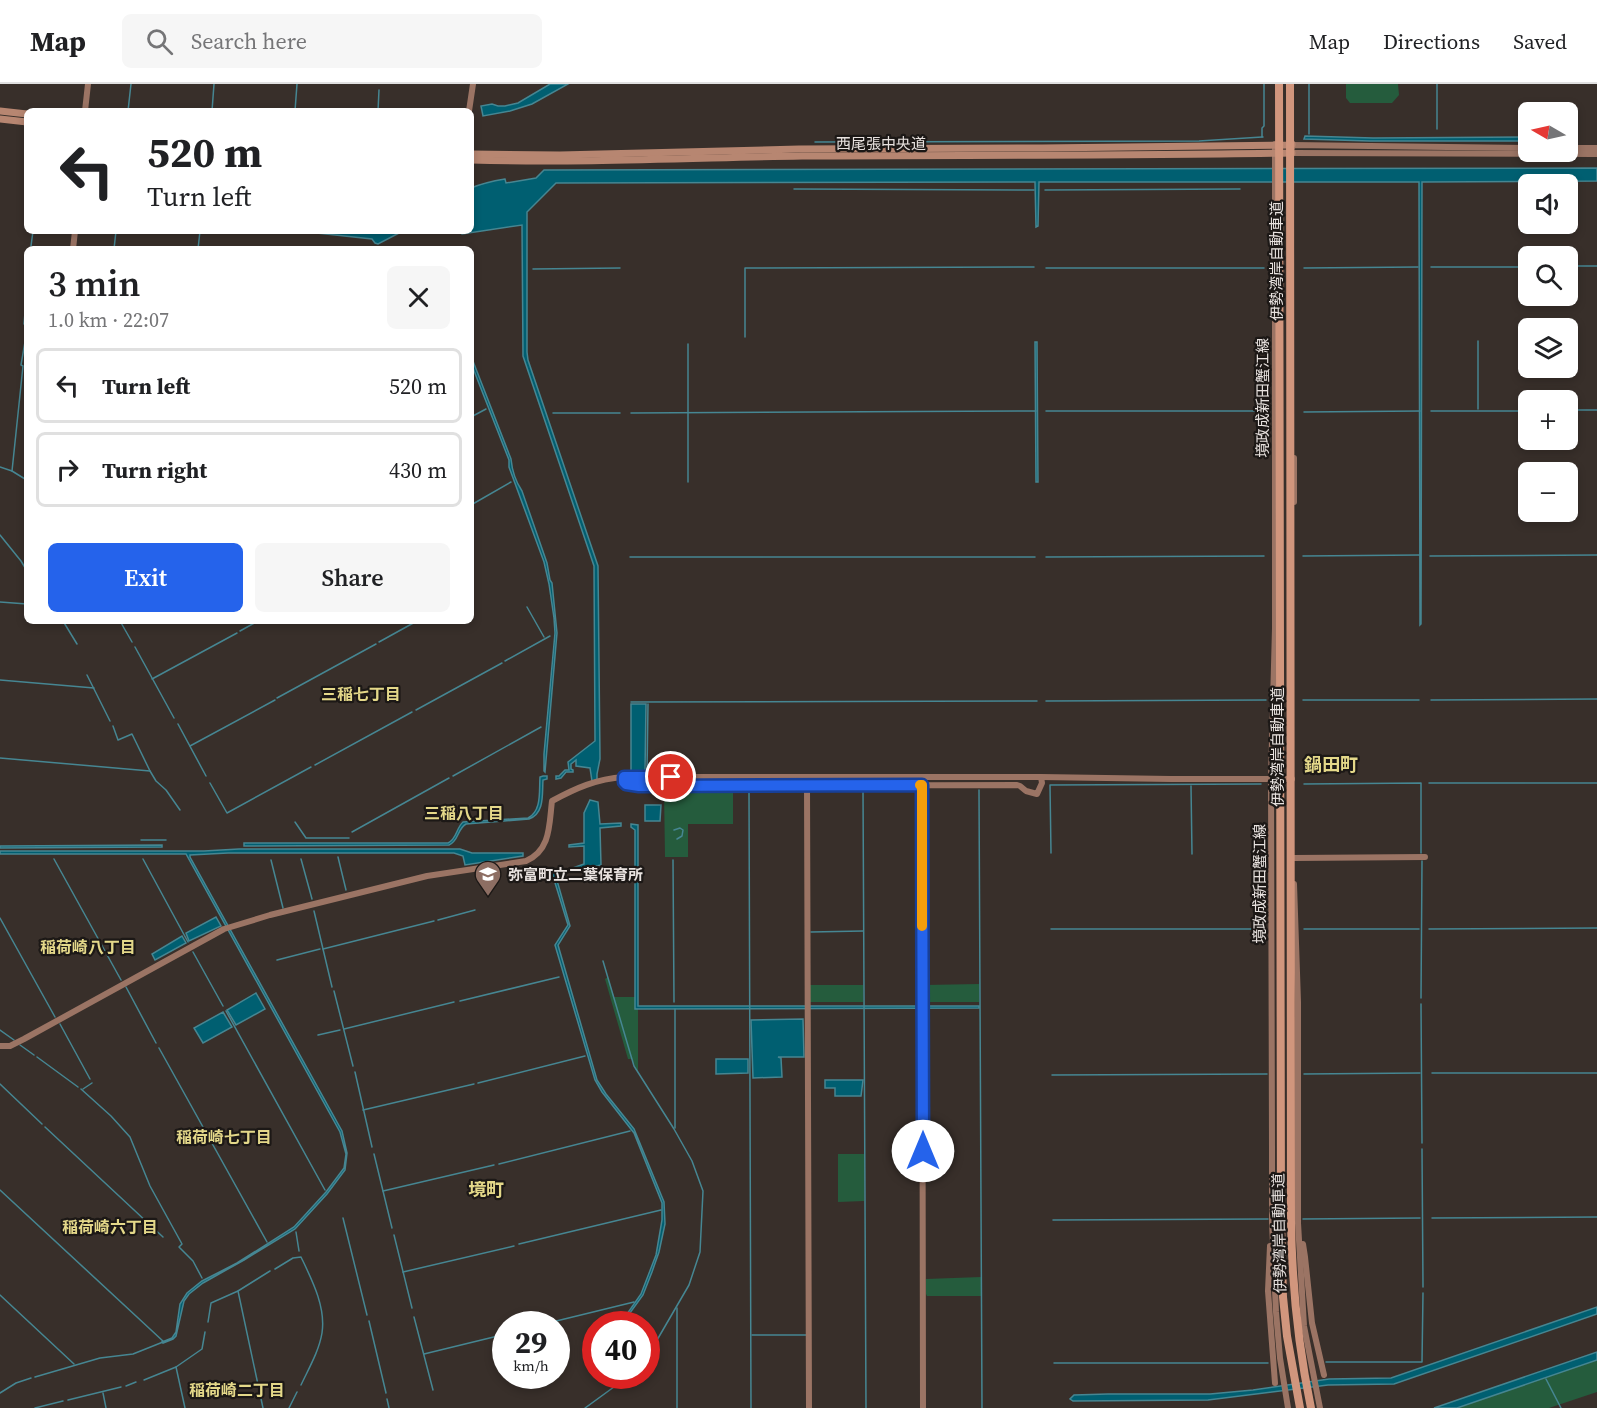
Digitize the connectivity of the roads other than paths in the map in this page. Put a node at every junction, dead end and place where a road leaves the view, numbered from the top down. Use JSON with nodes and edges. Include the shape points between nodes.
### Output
{"nodes":[{"id":1,"x":88,"y":84,"type":"edge"},
{"id":2,"x":473,"y":84,"type":"edge"},
{"id":3,"x":1277,"y":84,"type":"edge"},
{"id":4,"x":1291,"y":84,"type":"edge"},
{"id":5,"x":85,"y":108,"type":"edge"},
{"id":6,"x":469,"y":108,"type":"edge"},
{"id":7,"x":0,"y":111,"type":"edge"},
{"id":8,"x":24,"y":114,"type":"edge"},
{"id":9,"x":0,"y":119,"type":"edge"},
{"id":10,"x":24,"y":122,"type":"edge"},
{"id":11,"x":1275,"y":144,"type":"junction"},
{"id":12,"x":1292,"y":145,"type":"junction"},
{"id":13,"x":1518,"y":148,"type":"edge"},
{"id":14,"x":1578,"y":148,"type":"edge"},
{"id":15,"x":1597,"y":148,"type":"edge"},
{"id":16,"x":1292,"y":153,"type":"junction"},
{"id":17,"x":474,"y":154,"type":"edge"},
{"id":18,"x":1275,"y":154,"type":"junction"},
{"id":19,"x":1597,"y":154,"type":"edge"},
{"id":20,"x":474,"y":160,"type":"edge"},
{"id":21,"x":624,"y":777,"type":"junction"},
{"id":22,"x":1041,"y":777,"type":"junction"},
{"id":23,"x":1271,"y":778,"type":"junction"},
{"id":24,"x":1292,"y":779,"type":"junction"},
{"id":25,"x":922,"y":785,"type":"junction"},
{"id":26,"x":807,"y":786,"type":"junction"},
{"id":27,"x":1425,"y":856,"type":"dead end"},
{"id":28,"x":1293,"y":858,"type":"junction"},
{"id":29,"x":0,"y":1046,"type":"edge"},
{"id":30,"x":1272,"y":1222,"type":"junction"},
{"id":31,"x":1298,"y":1223,"type":"junction"},
{"id":32,"x":1324,"y":1375,"type":"dead end"},
{"id":33,"x":1275,"y":1383,"type":"dead end"},
{"id":34,"x":1320,"y":1406,"type":"edge"},
{"id":35,"x":808,"y":1408,"type":"edge"},
{"id":36,"x":923,"y":1408,"type":"edge"},
{"id":37,"x":1288,"y":1408,"type":"edge"},
{"id":38,"x":1302,"y":1408,"type":"edge"},
{"id":39,"x":1311,"y":1408,"type":"edge"}],
"edges":[{"from":1,"to":5,"type":"street"},
{"from":2,"to":6,"type":"street"},
{"from":3,"to":11,"type":"main road"},
{"from":3,"to":38,"type":"highway","name":"伊勢湾岸自動車道","bridge":true,"via":[[1281,1222],[1288,1345]]},
{"from":4,"to":12,"type":"main road"},
{"from":4,"to":39,"type":"highway","name":"伊勢湾岸自動車道","bridge":true,"via":[[1291,1221],[1296,1315]]},
{"from":7,"to":8,"type":"main road"},
{"from":9,"to":10,"type":"main road"},
{"from":11,"to":12,"type":"main road","name":"西尾張中央道"},
{"from":11,"to":17,"type":"main road","name":"西尾張中央道"},
{"from":11,"to":18,"type":"street","name":"境政成新田蟹江線"},
{"from":12,"to":13,"type":"street"},
{"from":12,"to":16,"type":"street","name":"境政成新田蟹江線"},
{"from":14,"to":15,"type":"street"},
{"from":16,"to":18,"type":"main road","name":"西尾張中央道"},
{"from":16,"to":19,"type":"street"},
{"from":16,"to":24,"type":"street","name":"境政成新田蟹江線","bridge":true},
{"from":18,"to":20,"type":"main road","name":"西尾張中央道"},
{"from":18,"to":23,"type":"street","name":"境政成新田蟹江線","bridge":true,"via":[[1275,628]]},
{"from":21,"to":22,"type":"street"},
{"from":21,"to":26,"type":"street","via":[[626,784],[639,786]]},
{"from":21,"to":29,"type":"street","via":[[588,783],[552,801],[548,839],[534,858],[427,876],[226,928],[10,1046]]},
{"from":22,"to":23,"type":"street"},
{"from":22,"to":25,"type":"street","via":[[1037,794],[1017,784]]},
{"from":23,"to":24,"type":"street"},
{"from":23,"to":30,"type":"street","name":"境政成新田蟹江線"},
{"from":24,"to":28,"type":"street","name":"境政成新田蟹江線"},
{"from":25,"to":26,"type":"street"},
{"from":25,"to":36,"type":"street"},
{"from":26,"to":35,"type":"street"},
{"from":27,"to":28,"type":"street"},
{"from":28,"to":31,"type":"street","name":"境政成新田蟹江線","via":[[1298,1002]]},
{"from":30,"to":33,"type":"street","via":[[1268,1291]]},
{"from":30,"to":37,"type":"street","name":"境政成新田蟹江線","via":[[1280,1358]]},
{"from":31,"to":32,"type":"street","via":[[1312,1323]]},
{"from":31,"to":34,"type":"street","name":"境政成新田蟹江線","via":[[1304,1326]]},
{"from":34,"to":38,"type":"street","name":"境政成新田蟹江線"}]}
